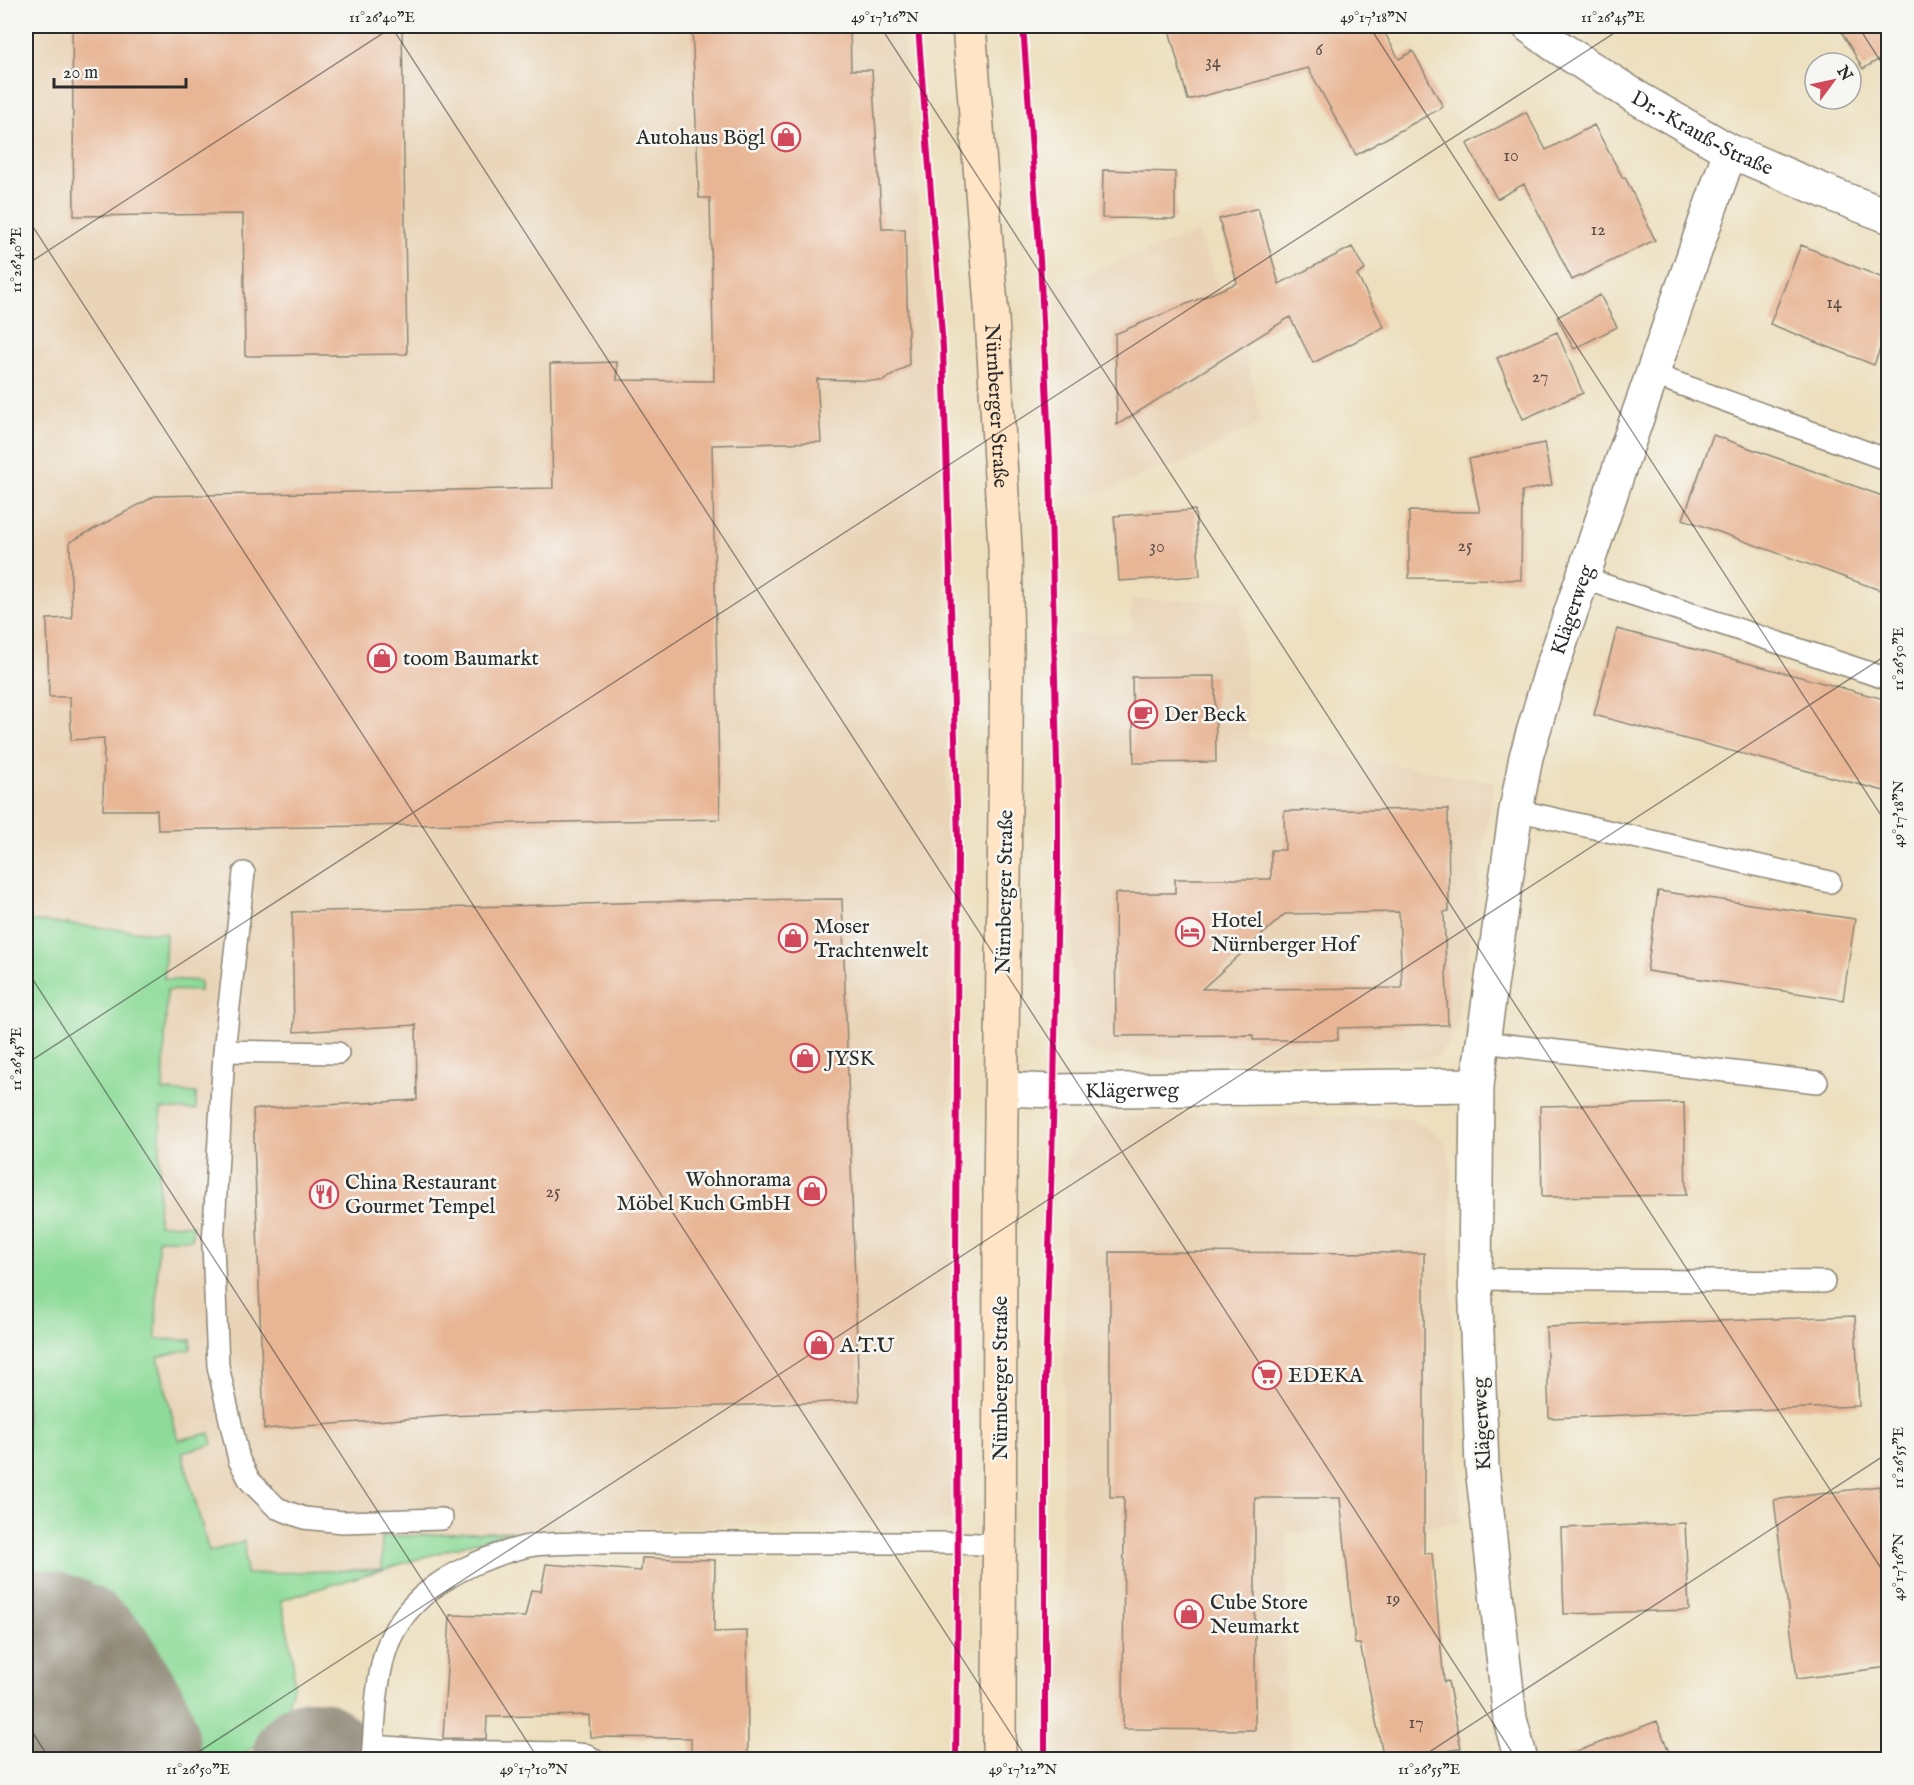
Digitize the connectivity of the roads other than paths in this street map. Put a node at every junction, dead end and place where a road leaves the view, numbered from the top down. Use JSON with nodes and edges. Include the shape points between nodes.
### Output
{"nodes":[{"id":1,"x":969,"y":26,"type":"edge"},
{"id":2,"x":1528,"y":26,"type":"edge"},
{"id":3,"x":1730,"y":151,"type":"junction"},
{"id":4,"x":1888,"y":216,"type":"edge"},
{"id":5,"x":1652,"y":374,"type":"junction"},
{"id":6,"x":1888,"y":460,"type":"edge"},
{"id":7,"x":1583,"y":578,"type":"junction"},
{"id":8,"x":1888,"y":679,"type":"edge"},
{"id":9,"x":1516,"y":810,"type":"junction"},
{"id":10,"x":244,"y":873,"type":"dead end"},
{"id":11,"x":1830,"y":882,"type":"dead end"},
{"id":12,"x":1483,"y":1042,"type":"junction"},
{"id":13,"x":224,"y":1051,"type":"junction"},
{"id":14,"x":338,"y":1053,"type":"dead end"},
{"id":15,"x":1816,"y":1082,"type":"dead end"},
{"id":16,"x":1477,"y":1085,"type":"junction"},
{"id":17,"x":1003,"y":1089,"type":"junction"},
{"id":18,"x":1475,"y":1279,"type":"junction"},
{"id":19,"x":1824,"y":1282,"type":"dead end"},
{"id":20,"x":442,"y":1519,"type":"dead end"},
{"id":21,"x":1000,"y":1545,"type":"junction"},
{"id":22,"x":372,"y":1753,"type":"edge"},
{"id":23,"x":594,"y":1760,"type":"edge"},
{"id":24,"x":999,"y":1760,"type":"edge"},
{"id":25,"x":1521,"y":1760,"type":"edge"}],
"edges":[{"from":1,"to":17,"type":"main road","name":"Nürnberger Straße","via":[[992,307],[1005,548]]},
{"from":2,"to":3,"type":"street","name":"Dr.-Krauß-Straße","via":[[1636,97]]},
{"from":3,"to":4,"type":"street","name":"Dr.-Krauß-Straße"},
{"from":3,"to":5,"type":"street","name":"Klägerweg"},
{"from":5,"to":6,"type":"lane"},
{"from":5,"to":7,"type":"street","name":"Klägerweg"},
{"from":7,"to":8,"type":"lane"},
{"from":7,"to":9,"type":"street","name":"Klägerweg","via":[[1551,670],[1526,757]]},
{"from":9,"to":11,"type":"lane"},
{"from":9,"to":12,"type":"street","name":"Klägerweg"},
{"from":10,"to":13,"type":"lane"},
{"from":12,"to":15,"type":"lane"},
{"from":12,"to":16,"type":"street","name":"Klägerweg"},
{"from":13,"to":14,"type":"lane"},
{"from":13,"to":20,"type":"lane","via":[[213,1244],[218,1366],[240,1460],[250,1481],[277,1508],[304,1518],[343,1522]]},
{"from":16,"to":17,"type":"street","name":"Klägerweg"},
{"from":16,"to":18,"type":"street","name":"Klägerweg"},
{"from":17,"to":21,"type":"main road","name":"Nürnberger Straße"},
{"from":18,"to":19,"type":"lane"},
{"from":18,"to":25,"type":"street","name":"Klägerweg","via":[[1482,1467],[1510,1719]]},
{"from":21,"to":22,"type":"lane","via":[[575,1542],[526,1546],[480,1561],[449,1576],[419,1599],[398,1623],[386,1650]]},
{"from":21,"to":24,"type":"main road","name":"Nürnberger Straße"},
{"from":22,"to":23,"type":"lane","via":[[567,1753],[587,1755]]}]}
